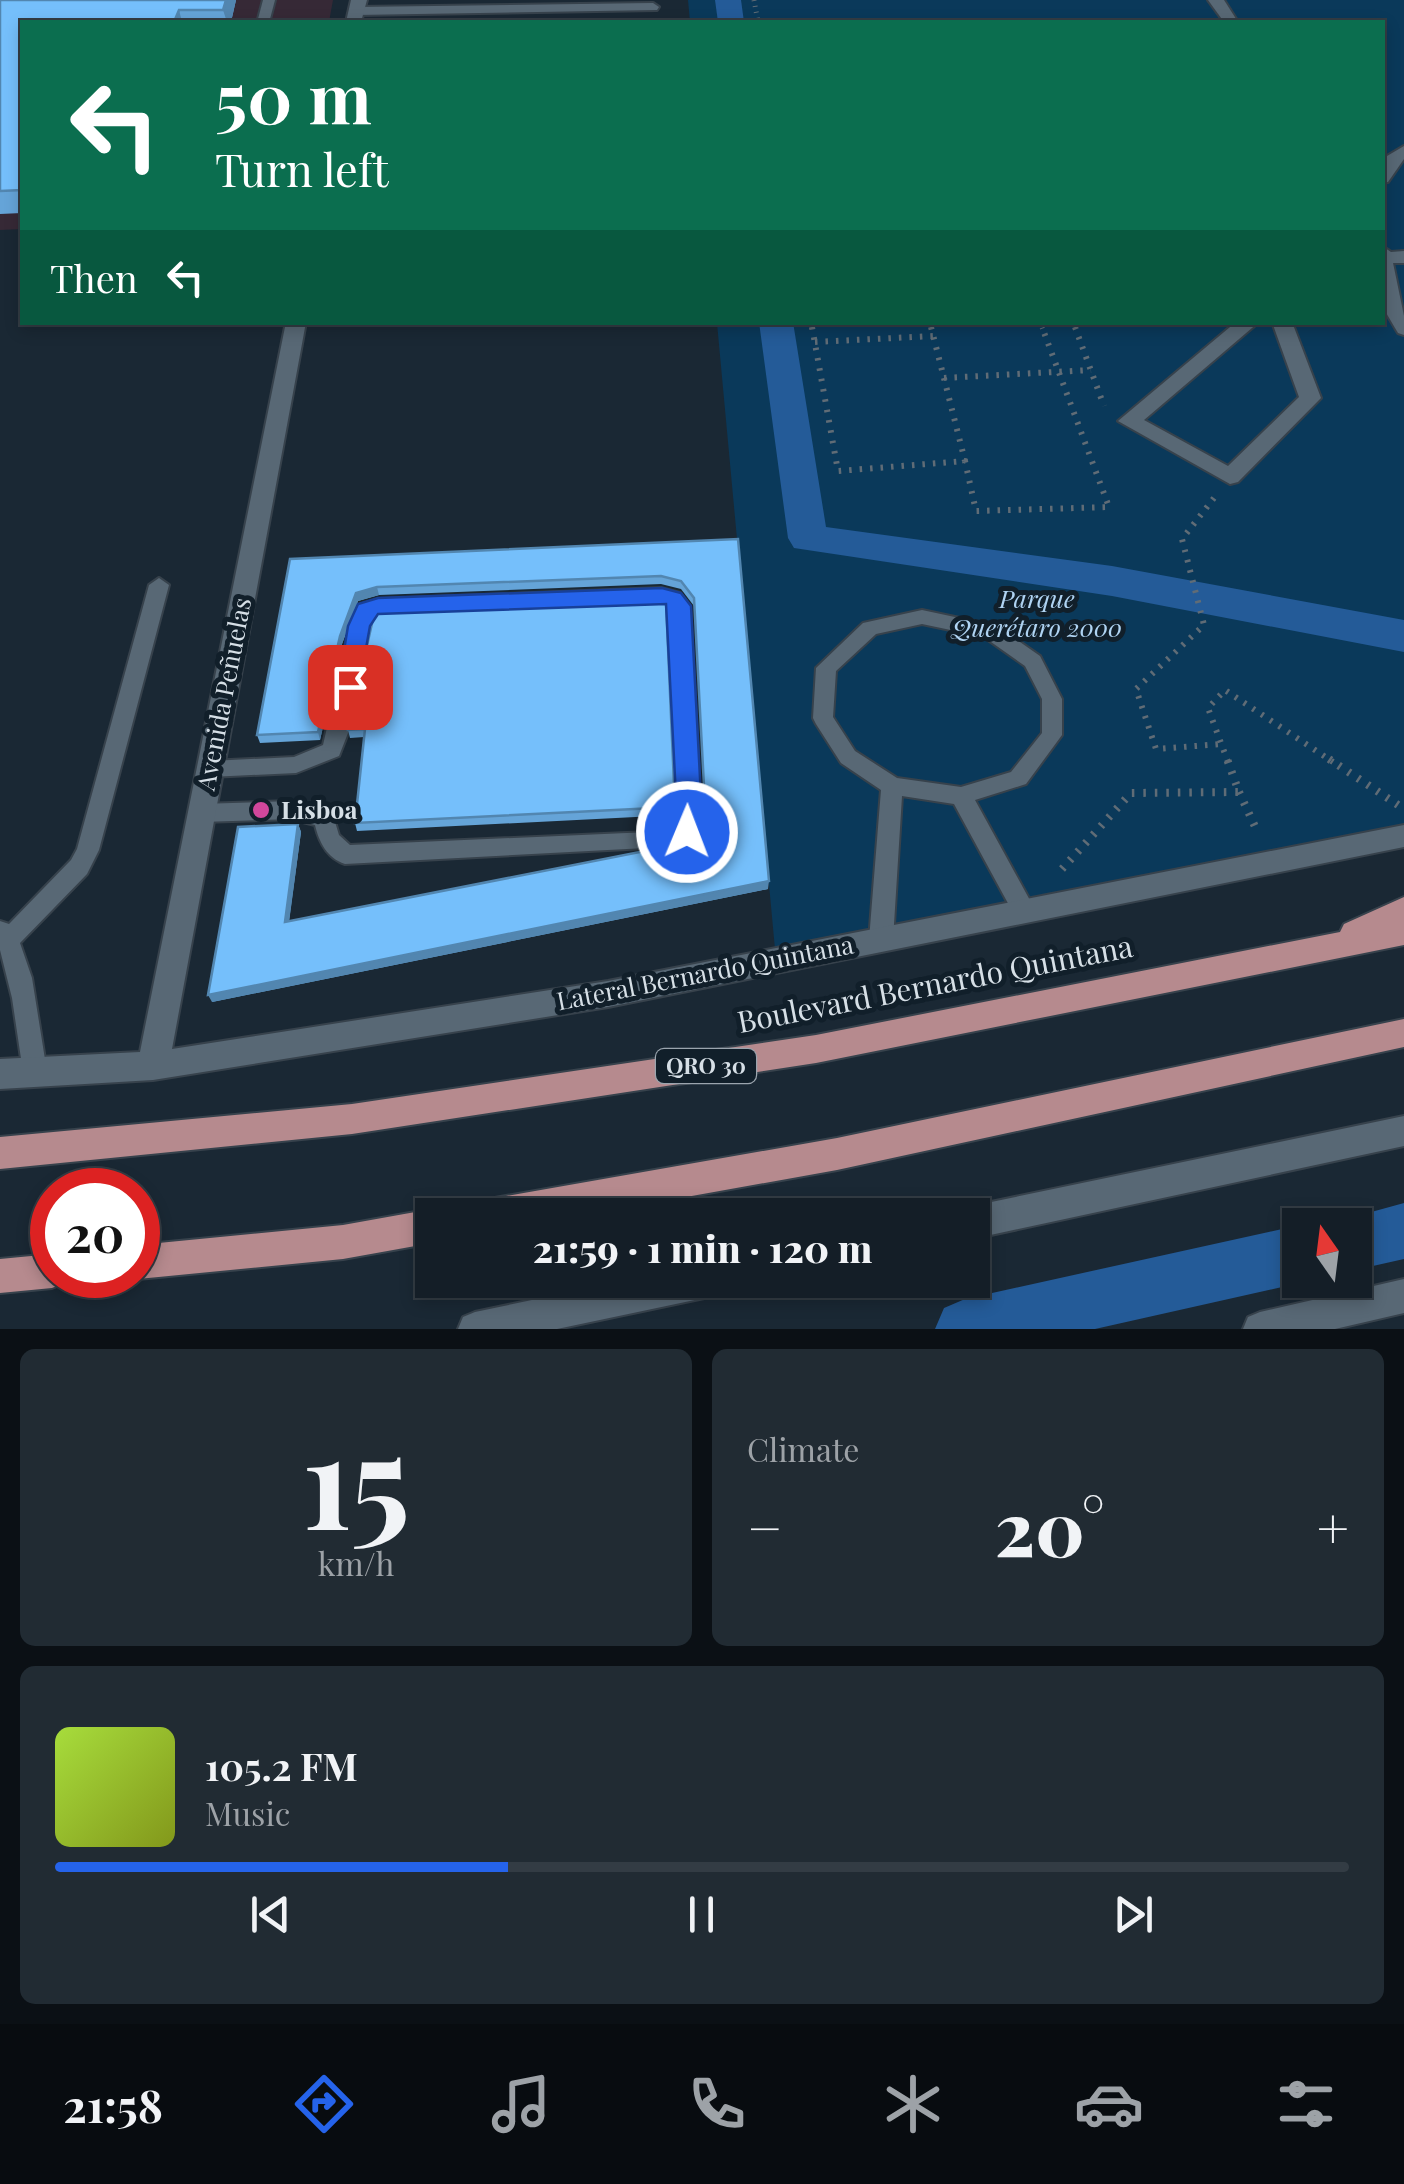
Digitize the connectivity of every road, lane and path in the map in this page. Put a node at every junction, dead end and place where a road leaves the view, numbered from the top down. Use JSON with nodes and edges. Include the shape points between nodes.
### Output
{"nodes":[{"id":1,"x":269,"y":0,"type":"edge"},
{"id":2,"x":653,"y":7,"type":"dead end"},
{"id":3,"x":356,"y":11,"type":"edge"},
{"id":4,"x":264,"y":20,"type":"dead end"},
{"id":5,"x":1404,"y":150,"type":"edge"},
{"id":6,"x":1385,"y":171,"type":"edge"},
{"id":7,"x":1390,"y":256,"type":"edge"},
{"id":8,"x":295,"y":325,"type":"edge"},
{"id":9,"x":812,"y":325,"type":"edge"},
{"id":10,"x":931,"y":325,"type":"edge"},
{"id":11,"x":1041,"y":325,"type":"edge"},
{"id":12,"x":1075,"y":325,"type":"edge"},
{"id":13,"x":1245,"y":325,"type":"edge"},
{"id":14,"x":1283,"y":325,"type":"edge"},
{"id":15,"x":1404,"y":330,"type":"edge"},
{"id":16,"x":933,"y":336,"type":"junction"},
{"id":17,"x":815,"y":342,"type":"junction"},
{"id":18,"x":1091,"y":370,"type":"junction"},
{"id":19,"x":1059,"y":373,"type":"junction"},
{"id":20,"x":944,"y":378,"type":"junction"},
{"id":21,"x":1129,"y":421,"type":"junction"},
{"id":22,"x":965,"y":461,"type":"junction"},
{"id":23,"x":1230,"y":477,"type":"junction"},
{"id":24,"x":159,"y":585,"type":"dead end"},
{"id":25,"x":1222,"y":744,"type":"junction"},
{"id":26,"x":210,"y":769,"type":"junction"},
{"id":27,"x":892,"y":786,"type":"junction"},
{"id":28,"x":1239,"y":792,"type":"junction"},
{"id":29,"x":960,"y":796,"type":"junction"},
{"id":30,"x":1398,"y":805,"type":"dead end"},
{"id":31,"x":201,"y":813,"type":"junction"},
{"id":32,"x":1258,"y":833,"type":"dead end"},
{"id":33,"x":1404,"y":836,"type":"edge"},
{"id":34,"x":1058,"y":874,"type":"dead end"},
{"id":35,"x":1404,"y":909,"type":"edge"},
{"id":36,"x":1024,"y":911,"type":"junction"},
{"id":37,"x":1404,"y":932,"type":"edge"},
{"id":38,"x":4,"y":935,"type":"edge"},
{"id":39,"x":881,"y":940,"type":"junction"},
{"id":40,"x":1320,"y":949,"type":"junction"},
{"id":41,"x":1404,"y":1033,"type":"edge"},
{"id":42,"x":153,"y":1066,"type":"junction"},
{"id":43,"x":34,"y":1072,"type":"junction"},
{"id":44,"x":0,"y":1074,"type":"edge"},
{"id":45,"x":1404,"y":1131,"type":"edge"},
{"id":46,"x":0,"y":1153,"type":"edge"},
{"id":47,"x":590,"y":1198,"type":"edge"},
{"id":48,"x":990,"y":1220,"type":"edge"},
{"id":49,"x":415,"y":1229,"type":"edge"},
{"id":50,"x":160,"y":1260,"type":"edge"},
{"id":51,"x":30,"y":1273,"type":"edge"},
{"id":52,"x":0,"y":1276,"type":"edge"},
{"id":53,"x":1404,"y":1296,"type":"edge"},
{"id":54,"x":622,"y":1298,"type":"edge"},
{"id":55,"x":1276,"y":1327,"type":"edge"},
{"id":56,"x":475,"y":1329,"type":"edge"}],
"edges":[{"from":1,"to":4,"type":"lane"},
{"from":2,"to":3,"type":"lane"},
{"from":5,"to":6,"type":"street"},
{"from":7,"to":15,"type":"lane","via":[[1393,311]]},
{"from":8,"to":26,"type":"street","name":"Avenida Peñuelas"},
{"from":9,"to":17,"type":"path"},
{"from":10,"to":16,"type":"path"},
{"from":11,"to":19,"type":"path"},
{"from":12,"to":18,"type":"path"},
{"from":13,"to":21,"type":"street"},
{"from":14,"to":23,"type":"street","via":[[1310,398]]},
{"from":16,"to":17,"type":"path"},
{"from":16,"to":20,"type":"path"},
{"from":17,"to":22,"type":"path","via":[[838,471]]},
{"from":18,"to":19,"type":"path"},
{"from":18,"to":21,"type":"path","via":[[1104,406]]},
{"from":19,"to":20,"type":"path"},
{"from":19,"to":22,"type":"path","via":[[1110,508],[976,512]]},
{"from":20,"to":22,"type":"path"},
{"from":21,"to":23,"type":"street"},
{"from":23,"to":25,"type":"path","via":[[1182,539],[1204,625],[1136,688],[1156,749]]},
{"from":24,"to":38,"type":"lane","via":[[88,850],[79,867]]},
{"from":25,"to":28,"type":"path"},
{"from":25,"to":30,"type":"path","via":[[1208,708],[1225,690]]},
{"from":26,"to":31,"type":"street","name":"Avenida Peñuelas"},
{"from":26,"to":31,"type":"lane","via":[[296,765],[332,750],[366,610],[662,596],[680,606],[690,816],[687,832],[676,840],[345,855],[328,839],[324,818],[291,810]]},
{"from":27,"to":29,"type":"lane"},
{"from":27,"to":29,"type":"lane","via":[[848,757],[823,718],[826,668],[870,628],[922,617],[990,630],[1032,662],[1052,700],[1052,735],[1018,778]]},
{"from":27,"to":39,"type":"lane"},
{"from":28,"to":32,"type":"path"},
{"from":28,"to":34,"type":"path","via":[[1131,793]]},
{"from":29,"to":36,"type":"lane"},
{"from":31,"to":42,"type":"street","name":"Avenida Peñuelas"},
{"from":33,"to":36,"type":"street","name":"Lateral Bernardo Quintana"},
{"from":35,"to":40,"type":"main road"},
{"from":36,"to":39,"type":"street","name":"Lateral Bernardo Quintana"},
{"from":37,"to":40,"type":"main road","name":"Boulevard Bernardo Quintana","number":"QRO 30"},
{"from":38,"to":43,"type":"lane"},
{"from":39,"to":42,"type":"street","name":"Lateral Bernardo Quintana","via":[[608,994]]},
{"from":40,"to":46,"type":"main road","name":"Boulevard Bernardo Quintana","number":"QRO 30","via":[[778,1055],[352,1119]]},
{"from":41,"to":47,"type":"main road","via":[[837,1154]]},
{"from":42,"to":43,"type":"street","name":"Lateral Bernardo Quintana"},
{"from":43,"to":44,"type":"street","name":"Lateral Bernardo Quintana"},
{"from":45,"to":48,"type":"street"},
{"from":49,"to":50,"type":"main road"},
{"from":51,"to":52,"type":"main road"},
{"from":53,"to":55,"type":"street"},
{"from":54,"to":56,"type":"street"}]}
